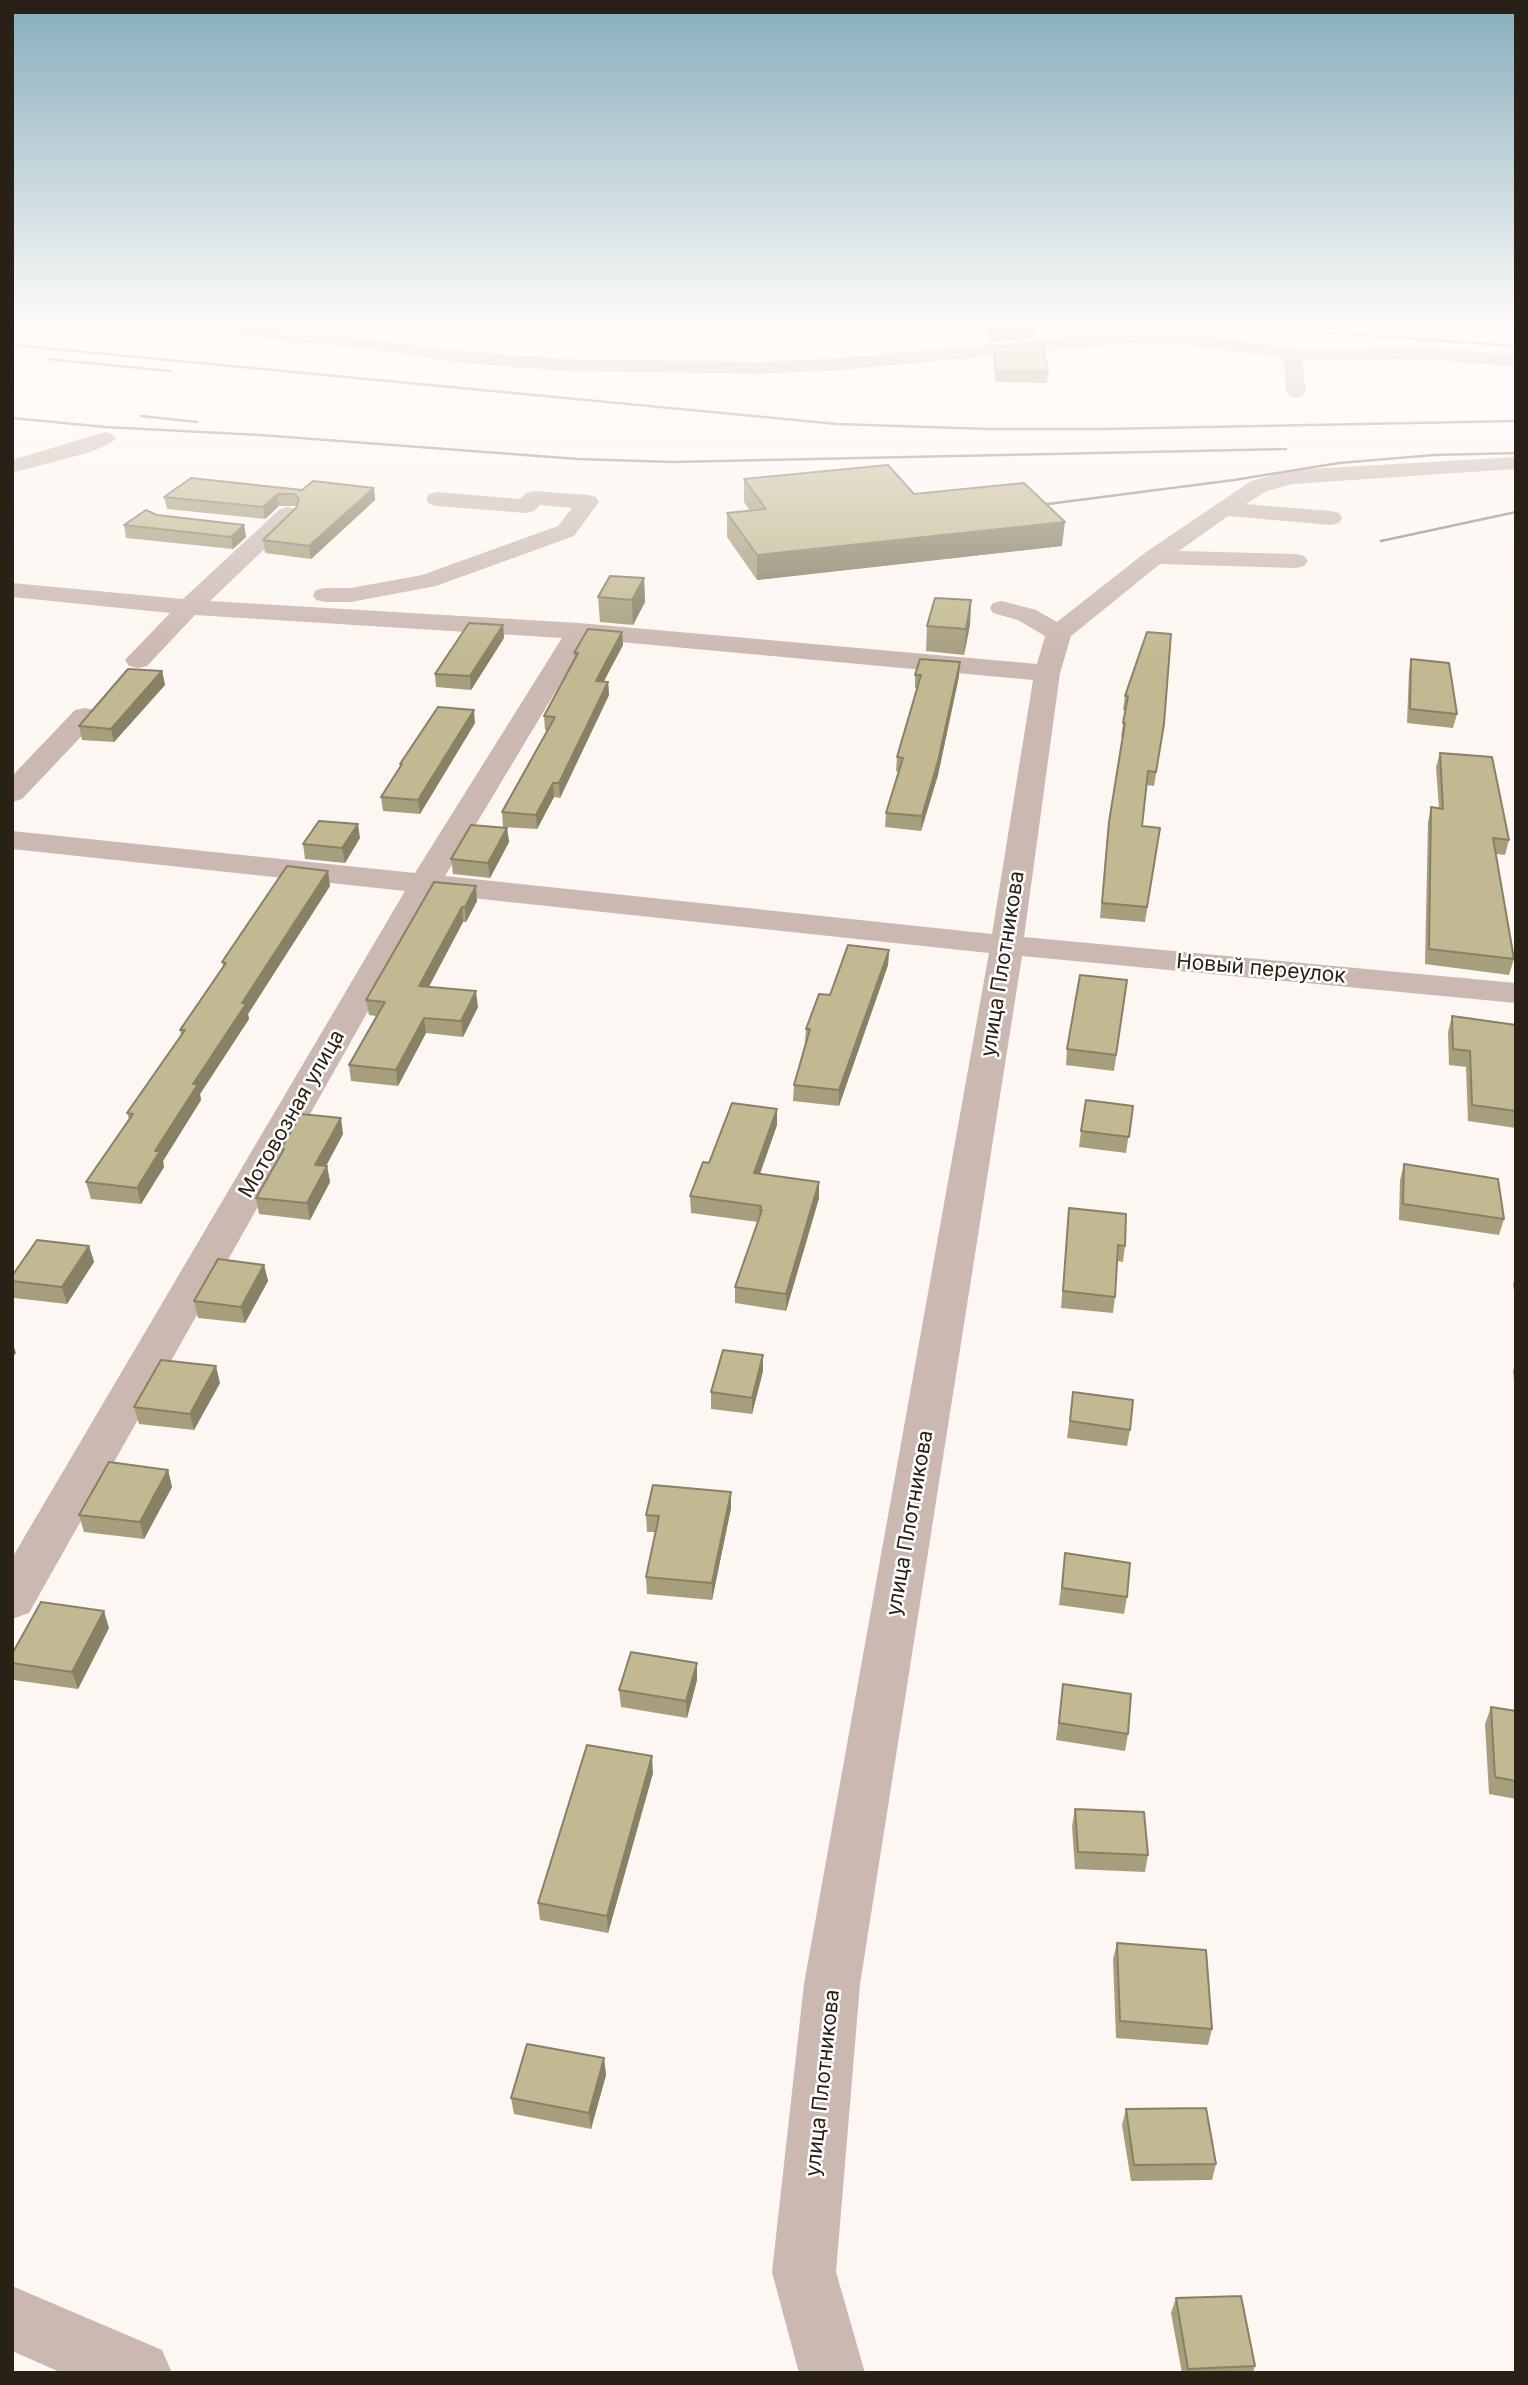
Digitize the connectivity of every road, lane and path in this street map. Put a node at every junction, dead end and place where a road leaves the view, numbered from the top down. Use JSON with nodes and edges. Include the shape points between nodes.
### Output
{"nodes":[{"id":1,"x":105,"y":438,"type":"dead end"},
{"id":2,"x":1516,"y":463,"type":"edge"},
{"id":3,"x":12,"y":467,"type":"edge"},
{"id":4,"x":437,"y":499,"type":"dead end"},
{"id":5,"x":1223,"y":509,"type":"junction"},
{"id":6,"x":288,"y":514,"type":"edge"},
{"id":7,"x":1331,"y":518,"type":"dead end"},
{"id":8,"x":243,"y":527,"type":"edge"},
{"id":9,"x":271,"y":530,"type":"junction"},
{"id":10,"x":1154,"y":557,"type":"junction"},
{"id":11,"x":1296,"y":561,"type":"dead end"},
{"id":12,"x":12,"y":590,"type":"edge"},
{"id":13,"x":189,"y":607,"type":"junction"},
{"id":14,"x":1002,"y":608,"type":"dead end"},
{"id":15,"x":235,"y":609,"type":"junction"},
{"id":16,"x":579,"y":631,"type":"junction"},
{"id":17,"x":1053,"y":653,"type":"junction"},
{"id":18,"x":138,"y":660,"type":"dead end"},
{"id":19,"x":85,"y":716,"type":"edge"},
{"id":20,"x":12,"y":793,"type":"edge"},
{"id":21,"x":12,"y":840,"type":"edge"},
{"id":22,"x":425,"y":883,"type":"junction"},
{"id":23,"x":1007,"y":945,"type":"junction"},
{"id":24,"x":1516,"y":993,"type":"edge"},
{"id":25,"x":12,"y":1600,"type":"edge"},
{"id":26,"x":12,"y":2318,"type":"edge"},
{"id":27,"x":139,"y":2373,"type":"edge"},
{"id":28,"x":832,"y":2373,"type":"edge"}],
"edges":[{"from":1,"to":3,"type":"street"},
{"from":2,"to":5,"type":"street","via":[[1292,477],[1259,486]]},
{"from":4,"to":15,"type":"street","via":[[526,506],[534,498],[589,502],[566,531],[427,581],[351,595],[264,596],[246,600]]},
{"from":5,"to":7,"type":"street"},
{"from":5,"to":10,"type":"street"},
{"from":6,"to":9,"type":"street"},
{"from":8,"to":9,"type":"street"},
{"from":9,"to":13,"type":"street"},
{"from":10,"to":11,"type":"street"},
{"from":10,"to":17,"type":"street"},
{"from":12,"to":13,"type":"street"},
{"from":13,"to":15,"type":"street"},
{"from":13,"to":18,"type":"street"},
{"from":14,"to":17,"type":"street","via":[[1027,615]]},
{"from":15,"to":16,"type":"street"},
{"from":16,"to":17,"type":"street"},
{"from":16,"to":22,"type":"street","name":"Мотовозная улица"},
{"from":17,"to":23,"type":"street","name":"улица Плотникова"},
{"from":19,"to":20,"type":"street"},
{"from":21,"to":22,"type":"street","name":"Новый переулок"},
{"from":22,"to":23,"type":"street","name":"Новый переулок"},
{"from":22,"to":25,"type":"street","name":"Мотовозная улица"},
{"from":23,"to":24,"type":"street","name":"Новый переулок"},
{"from":23,"to":28,"type":"street","name":"улица Плотникова","via":[[832,1984],[804,2272]]},
{"from":26,"to":27,"type":"street"}]}
